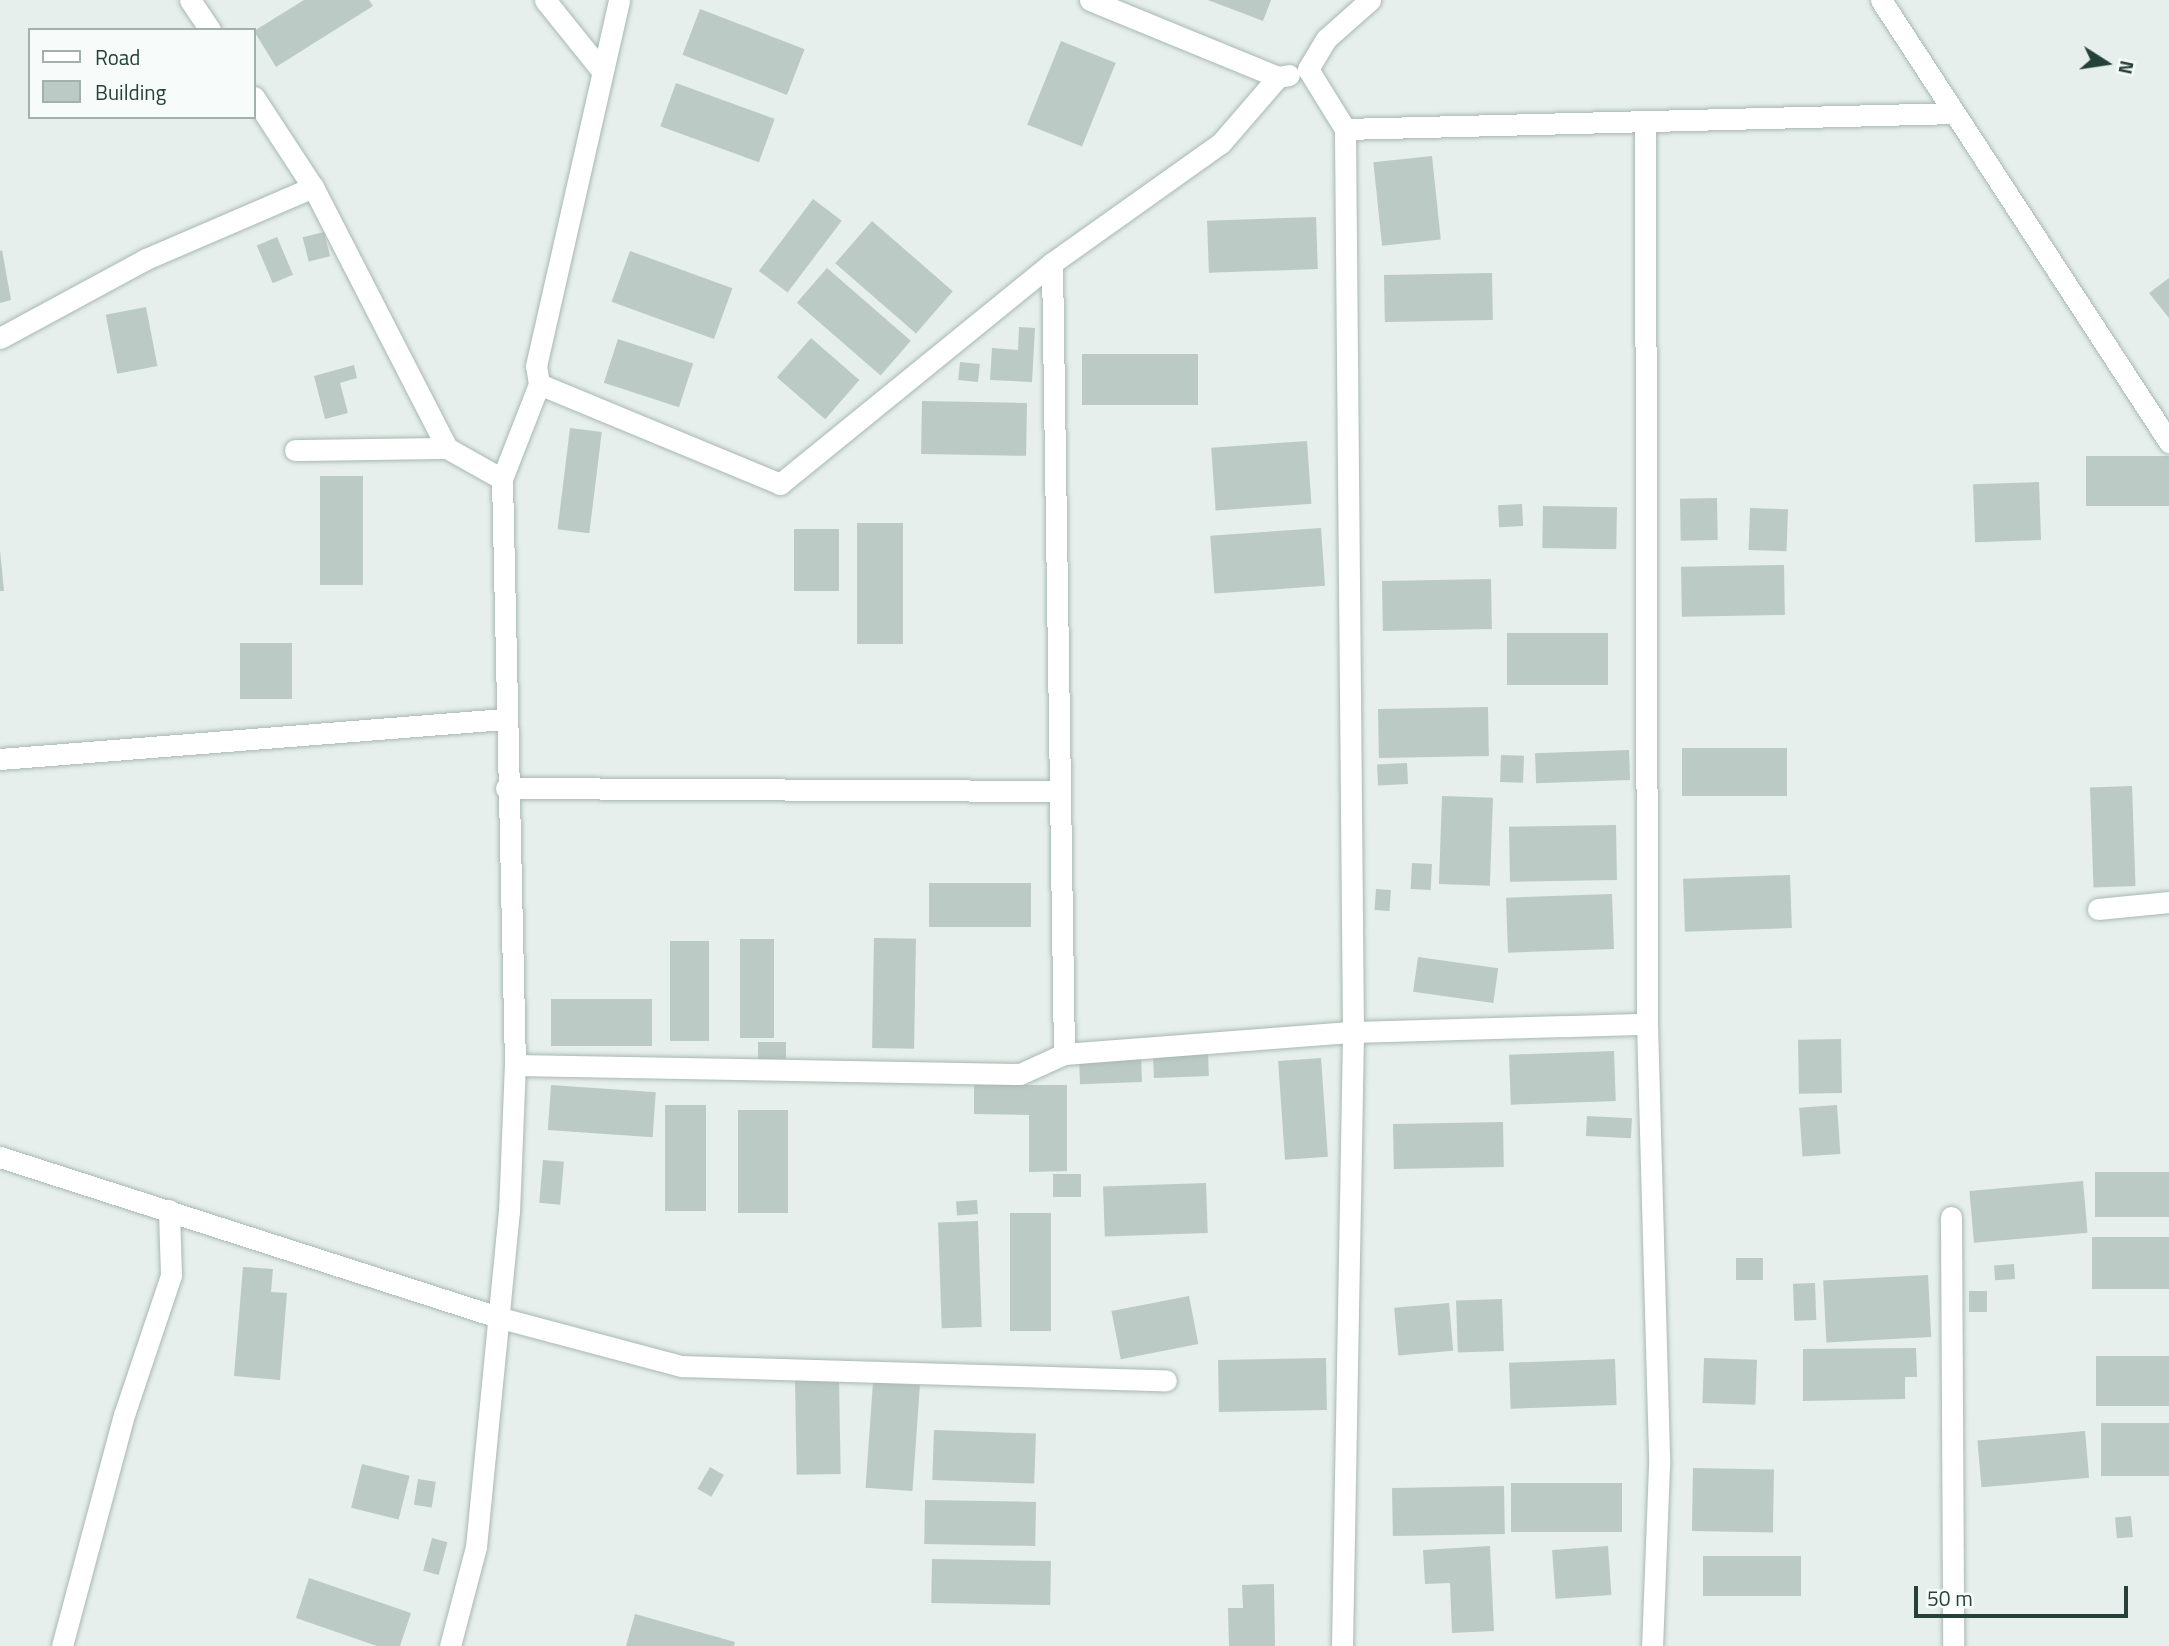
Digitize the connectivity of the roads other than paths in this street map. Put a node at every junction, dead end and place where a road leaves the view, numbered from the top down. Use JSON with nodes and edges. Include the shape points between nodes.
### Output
{"nodes":[{"id":1,"x":190,"y":0,"type":"edge"},
{"id":2,"x":545,"y":0,"type":"edge"},
{"id":3,"x":619,"y":0,"type":"edge"},
{"id":4,"x":1090,"y":0,"type":"edge"},
{"id":5,"x":1370,"y":0,"type":"edge"},
{"id":6,"x":1881,"y":0,"type":"edge"},
{"id":7,"x":208,"y":28,"type":"edge"},
{"id":8,"x":1308,"y":69,"type":"junction"},
{"id":9,"x":602,"y":71,"type":"junction"},
{"id":10,"x":1278,"y":78,"type":"junction"},
{"id":11,"x":256,"y":100,"type":"edge"},
{"id":12,"x":1954,"y":113,"type":"junction"},
{"id":13,"x":1646,"y":121,"type":"junction"},
{"id":14,"x":1345,"y":129,"type":"junction"},
{"id":15,"x":313,"y":187,"type":"junction"},
{"id":16,"x":1052,"y":263,"type":"junction"},
{"id":17,"x":0,"y":338,"type":"edge"},
{"id":18,"x":539,"y":384,"type":"junction"},
{"id":19,"x":2169,"y":442,"type":"edge"},
{"id":20,"x":447,"y":449,"type":"junction"},
{"id":21,"x":295,"y":450,"type":"dead end"},
{"id":22,"x":502,"y":480,"type":"junction"},
{"id":23,"x":505,"y":719,"type":"junction"},
{"id":24,"x":0,"y":759,"type":"edge"},
{"id":25,"x":506,"y":788,"type":"junction"},
{"id":26,"x":1060,"y":791,"type":"junction"},
{"id":27,"x":2169,"y":902,"type":"edge"},
{"id":28,"x":2098,"y":909,"type":"dead end"},
{"id":29,"x":1647,"y":1024,"type":"junction"},
{"id":30,"x":1353,"y":1031,"type":"junction"},
{"id":31,"x":1064,"y":1054,"type":"junction"},
{"id":32,"x":515,"y":1065,"type":"junction"},
{"id":33,"x":0,"y":1157,"type":"edge"},
{"id":34,"x":169,"y":1210,"type":"junction"},
{"id":35,"x":1951,"y":1217,"type":"dead end"},
{"id":36,"x":501,"y":1318,"type":"junction"},
{"id":37,"x":1166,"y":1380,"type":"dead end"},
{"id":38,"x":62,"y":1646,"type":"edge"},
{"id":39,"x":450,"y":1646,"type":"edge"},
{"id":40,"x":1342,"y":1646,"type":"edge"},
{"id":41,"x":1652,"y":1646,"type":"edge"},
{"id":42,"x":1953,"y":1646,"type":"edge"}],
"edges":[{"from":1,"to":7,"type":"street"},
{"from":2,"to":9,"type":"street"},
{"from":3,"to":9,"type":"street"},
{"from":4,"to":10,"type":"street"},
{"from":5,"to":8,"type":"street","via":[[1326,39]]},
{"from":6,"to":12,"type":"street"},
{"from":8,"to":10,"type":"street"},
{"from":8,"to":14,"type":"street"},
{"from":9,"to":18,"type":"street","via":[[536,366]]},
{"from":10,"to":16,"type":"street","via":[[1221,143]]},
{"from":11,"to":15,"type":"street"},
{"from":12,"to":13,"type":"street"},
{"from":12,"to":19,"type":"street"},
{"from":13,"to":14,"type":"street"},
{"from":13,"to":29,"type":"street"},
{"from":14,"to":30,"type":"street"},
{"from":15,"to":17,"type":"street","via":[[146,259]]},
{"from":15,"to":20,"type":"street"},
{"from":16,"to":18,"type":"street","via":[[780,484]]},
{"from":16,"to":26,"type":"street"},
{"from":18,"to":22,"type":"street"},
{"from":20,"to":21,"type":"street"},
{"from":20,"to":22,"type":"street"},
{"from":22,"to":23,"type":"street"},
{"from":23,"to":24,"type":"street"},
{"from":23,"to":25,"type":"street"},
{"from":25,"to":26,"type":"street"},
{"from":25,"to":32,"type":"street"},
{"from":26,"to":31,"type":"street"},
{"from":27,"to":28,"type":"street"},
{"from":29,"to":30,"type":"street"},
{"from":29,"to":41,"type":"street","via":[[1659,1466]]},
{"from":30,"to":31,"type":"street"},
{"from":30,"to":40,"type":"street"},
{"from":31,"to":32,"type":"street","via":[[1020,1074]]},
{"from":32,"to":36,"type":"street"},
{"from":33,"to":34,"type":"street"},
{"from":34,"to":36,"type":"street"},
{"from":34,"to":38,"type":"street","via":[[171,1275],[124,1415]]},
{"from":35,"to":42,"type":"street"},
{"from":36,"to":37,"type":"street","via":[[682,1366]]},
{"from":36,"to":39,"type":"street","via":[[477,1547]]}]}
